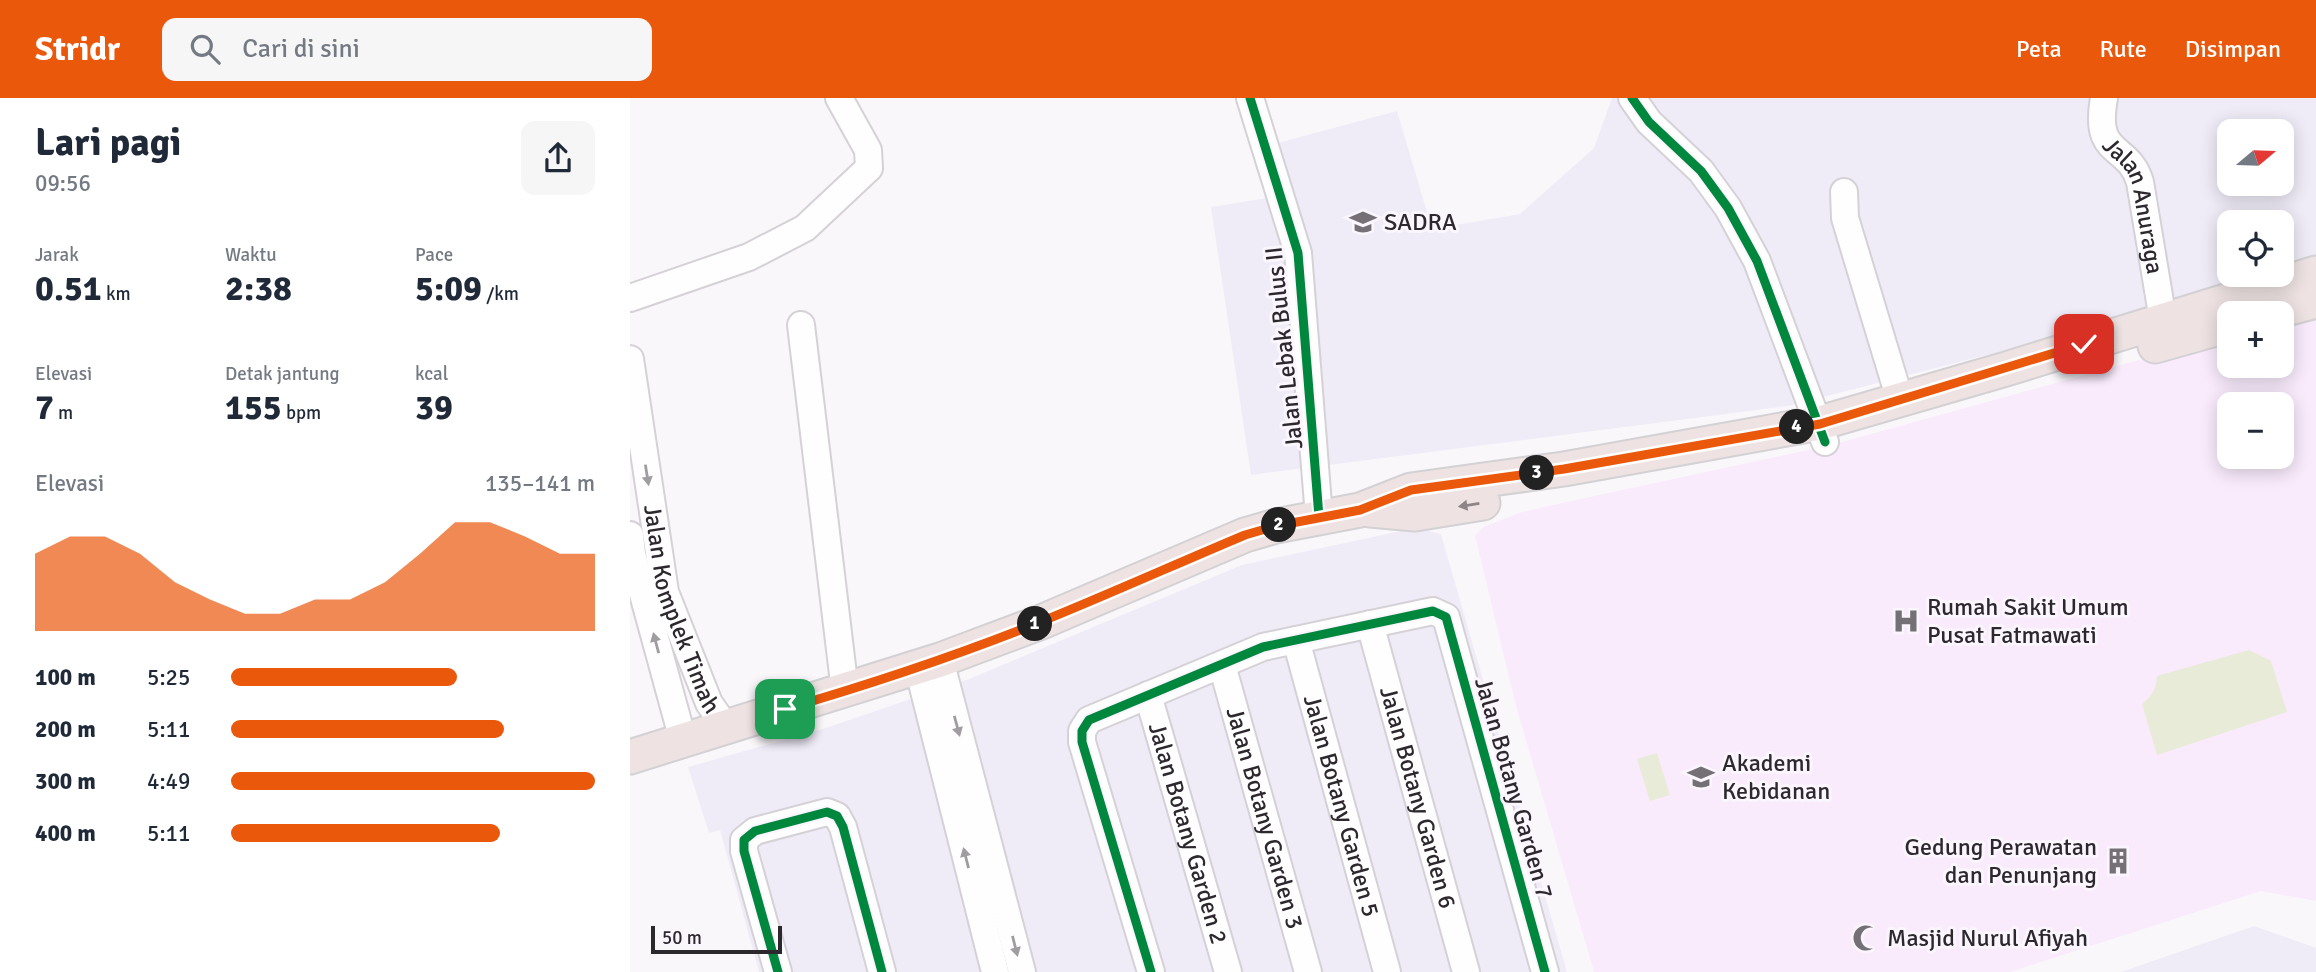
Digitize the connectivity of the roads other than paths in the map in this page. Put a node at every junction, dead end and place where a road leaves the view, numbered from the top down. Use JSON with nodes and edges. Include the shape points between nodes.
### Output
{"nodes":[{"id":1,"x":839,"y":98,"type":"edge"},
{"id":2,"x":1250,"y":98,"type":"edge"},
{"id":3,"x":1632,"y":98,"type":"edge"},
{"id":4,"x":2104,"y":98,"type":"edge"},
{"id":5,"x":1844,"y":192,"type":"dead end"},
{"id":6,"x":2316,"y":273,"type":"edge"},
{"id":7,"x":630,"y":298,"type":"edge"},
{"id":8,"x":2316,"y":300,"type":"edge"},
{"id":9,"x":2294,"y":306,"type":"edge"},
{"id":10,"x":2163,"y":320,"type":"junction"},
{"id":11,"x":801,"y":326,"type":"dead end"},
{"id":12,"x":2217,"y":328,"type":"edge"},
{"id":13,"x":630,"y":359,"type":"edge"},
{"id":14,"x":1900,"y":400,"type":"junction"},
{"id":15,"x":1822,"y":433,"type":"junction"},
{"id":16,"x":1319,"y":517,"type":"junction"},
{"id":17,"x":631,"y":548,"type":"edge"},
{"id":18,"x":1370,"y":624,"type":"junction"},
{"id":19,"x":1296,"y":640,"type":"junction"},
{"id":20,"x":929,"y":664,"type":"junction"},
{"id":21,"x":1222,"y":665,"type":"junction"},
{"id":22,"x":845,"y":691,"type":"junction"},
{"id":23,"x":1148,"y":695,"type":"junction"},
{"id":24,"x":725,"y":726,"type":"junction"},
{"id":25,"x":683,"y":740,"type":"junction"},
{"id":26,"x":630,"y":757,"type":"edge"},
{"id":27,"x":1542,"y":971,"type":"edge"},
{"id":28,"x":778,"y":972,"type":"edge"},
{"id":29,"x":882,"y":972,"type":"edge"},
{"id":30,"x":995,"y":972,"type":"edge"},
{"id":31,"x":1022,"y":972,"type":"edge"},
{"id":32,"x":1151,"y":972,"type":"edge"},
{"id":33,"x":1228,"y":972,"type":"edge"},
{"id":34,"x":1308,"y":972,"type":"edge"},
{"id":35,"x":1387,"y":972,"type":"edge"},
{"id":36,"x":1466,"y":972,"type":"edge"}],
"edges":[{"from":1,"to":7,"type":"street","via":[[868,149],[869,168],[805,228],[749,257]]},
{"from":2,"to":16,"type":"street","name":"Jalan Lebak Bulus II","via":[[1298,253]]},
{"from":3,"to":15,"type":"street","via":[[1649,122],[1701,171],[1728,208],[1757,261]]},
{"from":4,"to":10,"type":"street","name":"Jalan Anuraga","via":[[2103,134],[2136,169],[2140,182]]},
{"from":5,"to":14,"type":"street","via":[[1845,218]]},
{"from":6,"to":10,"type":"main road"},
{"from":8,"to":9,"type":"main road"},
{"from":10,"to":14,"type":"main road"},
{"from":11,"to":22,"type":"street"},
{"from":12,"to":15,"type":"main road"},
{"from":13,"to":24,"type":"street","name":"Jalan Komplek Timah","one_way":true,"via":[[665,592],[709,703]]},
{"from":14,"to":15,"type":"main road"},
{"from":15,"to":16,"type":"main road","via":[[1518,487],[1411,490],[1360,510]]},
{"from":16,"to":20,"type":"main road","via":[[1245,535],[1039,623]]},
{"from":25,"to":17,"type":"street","name":"Jalan Komplek Timah","one_way":true},
{"from":18,"to":19,"type":"street"},
{"from":18,"to":27,"type":"street","name":"Jalan Botany Garden 7","via":[[1433,611],[1446,617]]},
{"from":18,"to":36,"type":"street","name":"Jalan Botany Garden 6"},
{"from":19,"to":21,"type":"street","via":[[1263,647]]},
{"from":19,"to":35,"type":"street","name":"Jalan Botany Garden 5"},
{"from":20,"to":22,"type":"main road"},
{"from":30,"to":20,"type":"street","one_way":true},
{"from":20,"to":31,"type":"street","one_way":true},
{"from":21,"to":23,"type":"street"},
{"from":21,"to":34,"type":"street","name":"Jalan Botany Garden 3"},
{"from":22,"to":24,"type":"main road"},
{"from":23,"to":32,"type":"street","via":[[1089,720],[1082,742]]},
{"from":23,"to":33,"type":"street","name":"Jalan Botany Garden 2"},
{"from":24,"to":25,"type":"main road"},
{"from":25,"to":26,"type":"main road"},
{"from":28,"to":29,"type":"street","via":[[744,841],[755,831],[827,812],[837,816],[843,827]]}]}
